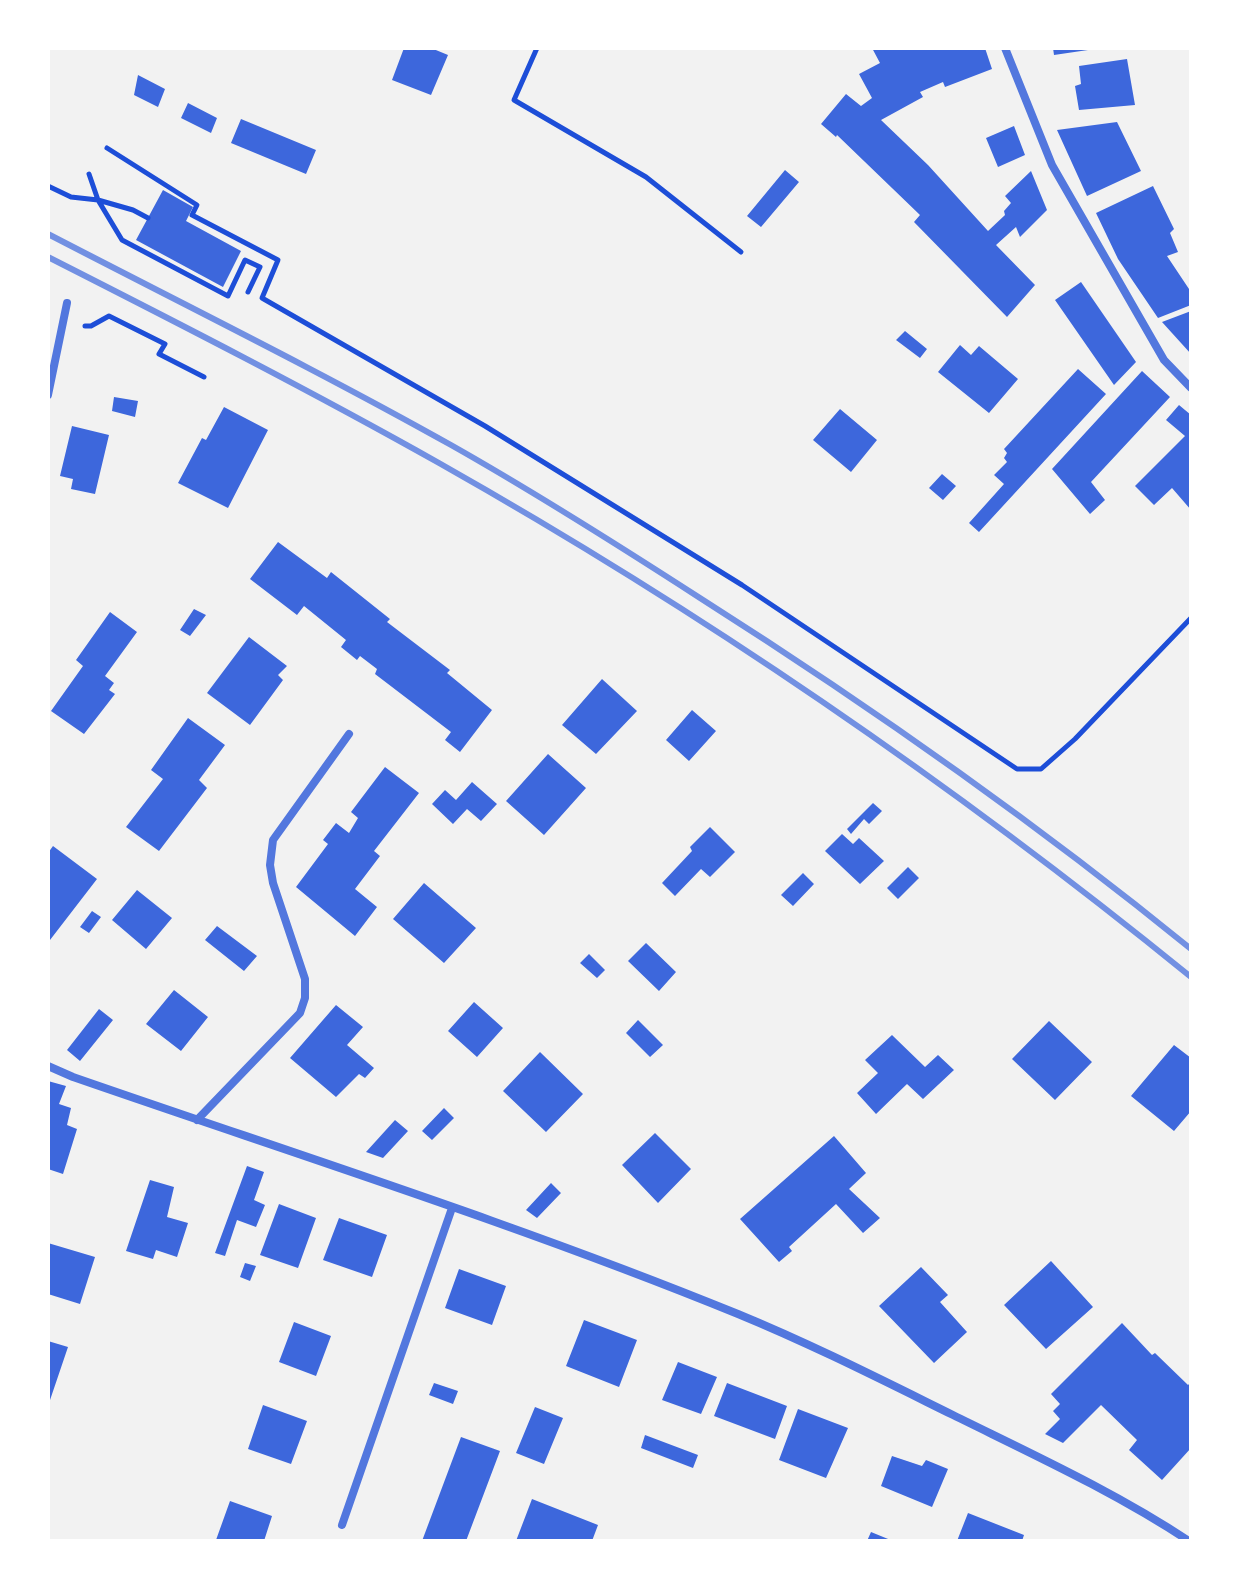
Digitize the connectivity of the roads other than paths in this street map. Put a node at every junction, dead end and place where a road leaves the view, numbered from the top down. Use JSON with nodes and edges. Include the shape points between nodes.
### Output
{"nodes":[{"id":1,"x":1005,"y":48,"type":"edge"},
{"id":2,"x":67,"y":303,"type":"dead end"},
{"id":3,"x":50,"y":372,"type":"edge"},
{"id":4,"x":1191,"y":388,"type":"edge"},
{"id":5,"x":48,"y":395,"type":"edge"},
{"id":6,"x":349,"y":734,"type":"dead end"},
{"id":7,"x":48,"y":1066,"type":"edge"},
{"id":8,"x":197,"y":1120,"type":"junction"},
{"id":9,"x":452,"y":1208,"type":"junction"},
{"id":10,"x":342,"y":1525,"type":"dead end"},
{"id":11,"x":1189,"y":1541,"type":"edge"}],
"edges":[{"from":1,"to":4,"type":"street","via":[[1052,165],[1164,360]]},
{"from":2,"to":3,"type":"street"},
{"from":3,"to":5,"type":"street"},
{"from":6,"to":8,"type":"street","via":[[273,840],[273,883],[305,979],[300,1013]]},
{"from":7,"to":8,"type":"street"},
{"from":8,"to":9,"type":"street"},
{"from":9,"to":10,"type":"street"},
{"from":9,"to":11,"type":"street","via":[[741,1315],[1027,1451]]}]}
